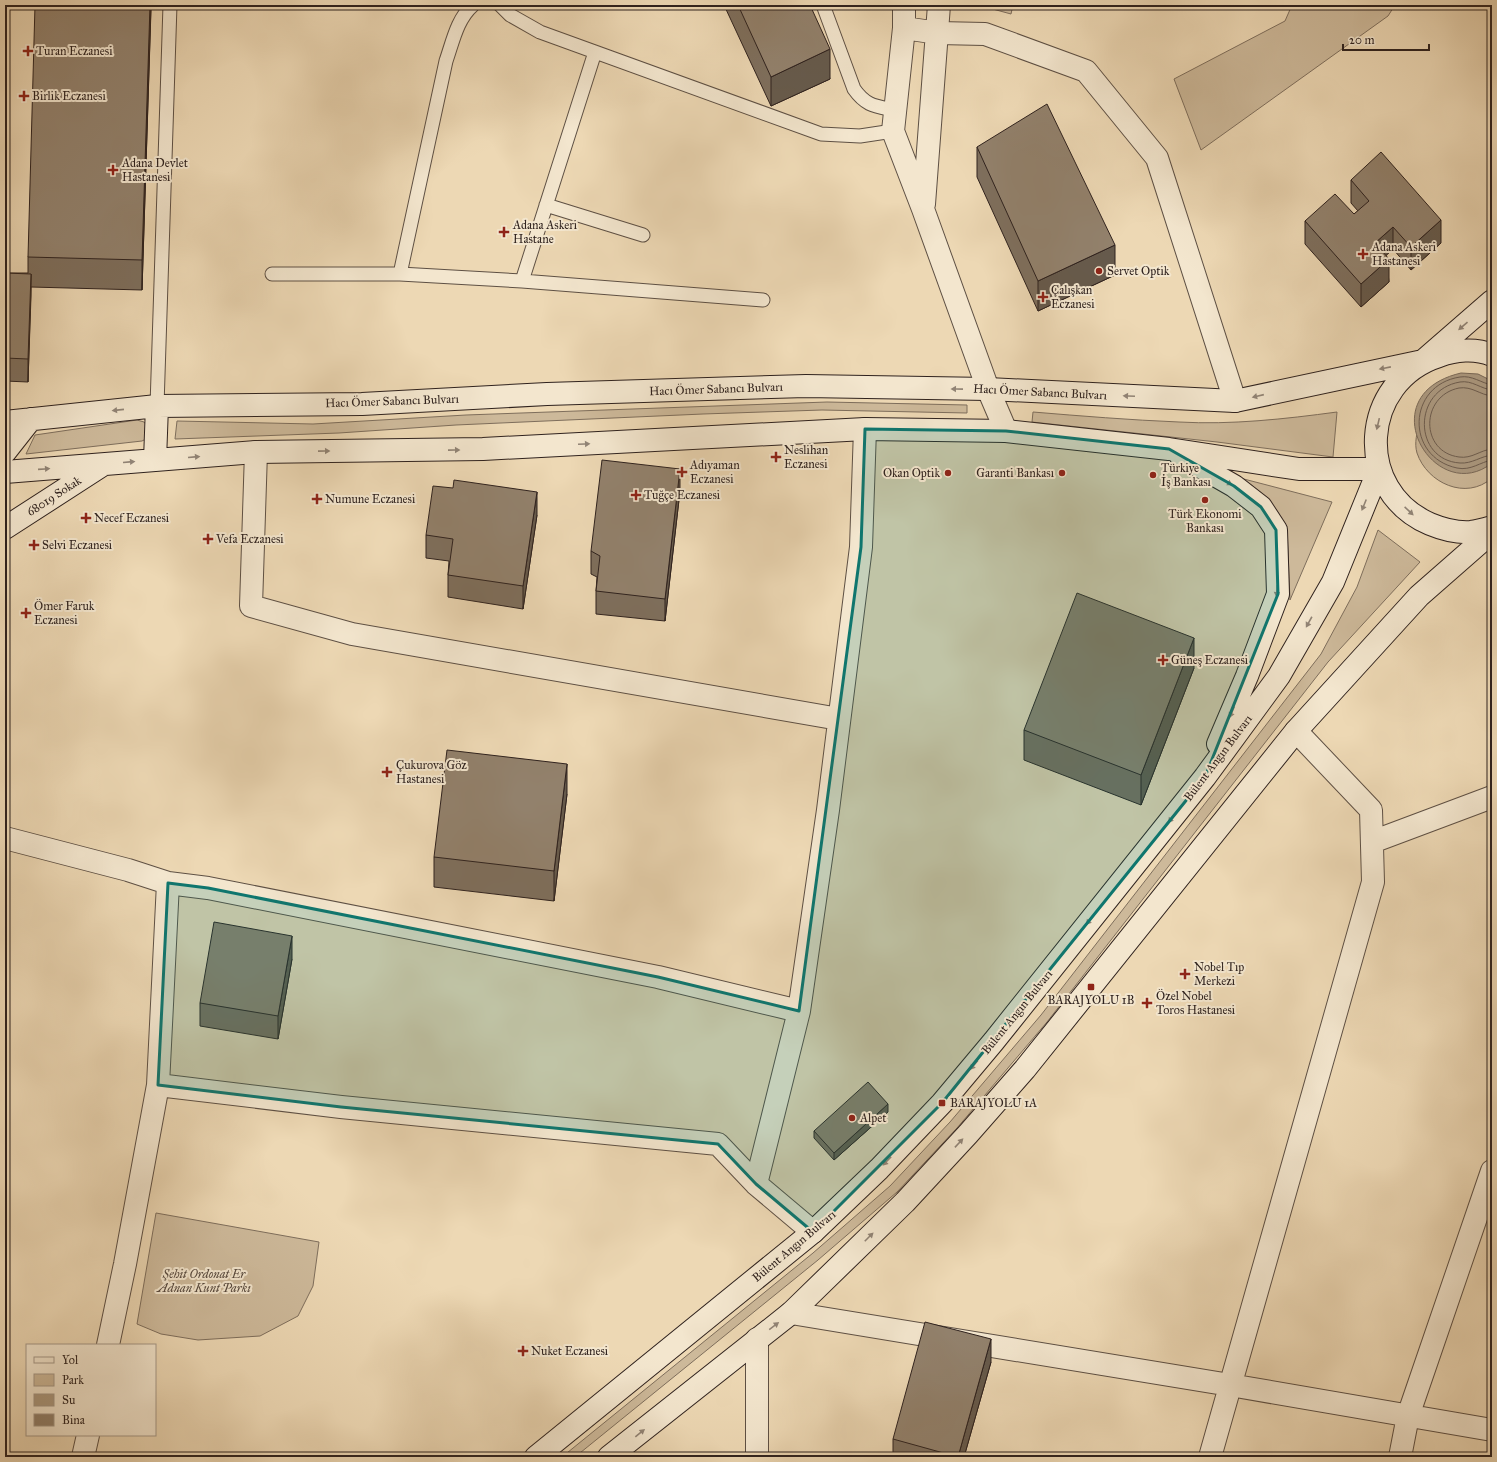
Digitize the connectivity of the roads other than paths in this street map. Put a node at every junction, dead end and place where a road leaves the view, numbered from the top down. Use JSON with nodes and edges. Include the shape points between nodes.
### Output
{"nodes":[{"id":1,"x":170,"y":5,"type":"edge"},
{"id":2,"x":473,"y":5,"type":"edge"},
{"id":3,"x":500,"y":5,"type":"edge"},
{"id":4,"x":823,"y":5,"type":"edge"},
{"id":5,"x":904,"y":5,"type":"edge"},
{"id":6,"x":940,"y":5,"type":"edge"},
{"id":7,"x":904,"y":28,"type":"junction"},
{"id":8,"x":938,"y":33,"type":"junction"},
{"id":9,"x":595,"y":52,"type":"junction"},
{"id":10,"x":894,"y":121,"type":"junction"},
{"id":11,"x":546,"y":205,"type":"junction"},
{"id":12,"x":923,"y":209,"type":"junction"},
{"id":13,"x":644,"y":234,"type":"dead end"},
{"id":14,"x":272,"y":274,"type":"dead end"},
{"id":15,"x":400,"y":274,"type":"junction"},
{"id":16,"x":522,"y":281,"type":"junction"},
{"id":17,"x":763,"y":300,"type":"dead end"},
{"id":18,"x":1492,"y":300,"type":"edge"},
{"id":19,"x":1492,"y":355,"type":"edge"},
{"id":20,"x":1423,"y":361,"type":"junction"},
{"id":21,"x":988,"y":389,"type":"junction"},
{"id":22,"x":1235,"y":401,"type":"junction"},
{"id":23,"x":157,"y":406,"type":"junction"},
{"id":24,"x":31,"y":419,"type":"junction"},
{"id":25,"x":5,"y":422,"type":"edge"},
{"id":26,"x":864,"y":429,"type":"junction"},
{"id":27,"x":1006,"y":431,"type":"junction"},
{"id":28,"x":1169,"y":449,"type":"junction"},
{"id":29,"x":5,"y":452,"type":"edge"},
{"id":30,"x":256,"y":452,"type":"junction"},
{"id":31,"x":155,"y":460,"type":"junction"},
{"id":32,"x":104,"y":464,"type":"junction"},
{"id":33,"x":1379,"y":469,"type":"junction"},
{"id":34,"x":5,"y":472,"type":"edge"},
{"id":35,"x":5,"y":528,"type":"edge"},
{"id":36,"x":1492,"y":528,"type":"edge"},
{"id":37,"x":1492,"y":532,"type":"edge"},
{"id":38,"x":839,"y":719,"type":"junction"},
{"id":39,"x":1296,"y":731,"type":"junction"},
{"id":40,"x":1205,"y":777,"type":"junction"},
{"id":41,"x":1492,"y":797,"type":"edge"},
{"id":42,"x":5,"y":838,"type":"edge"},
{"id":43,"x":1372,"y":842,"type":"junction"},
{"id":44,"x":168,"y":883,"type":"junction"},
{"id":45,"x":799,"y":1011,"type":"junction"},
{"id":46,"x":158,"y":1085,"type":"junction"},
{"id":47,"x":1492,"y":1171,"type":"edge"},
{"id":48,"x":756,"y":1184,"type":"junction"},
{"id":49,"x":813,"y":1232,"type":"junction"},
{"id":50,"x":791,"y":1313,"type":"junction"},
{"id":51,"x":757,"y":1339,"type":"junction"},
{"id":52,"x":108,"y":1344,"type":"edge"},
{"id":53,"x":1230,"y":1384,"type":"junction"},
{"id":54,"x":1408,"y":1416,"type":"junction"},
{"id":55,"x":1492,"y":1430,"type":"edge"},
{"id":56,"x":88,"y":1436,"type":"edge"},
{"id":57,"x":83,"y":1457,"type":"edge"},
{"id":58,"x":536,"y":1457,"type":"edge"},
{"id":59,"x":609,"y":1457,"type":"edge"},
{"id":60,"x":757,"y":1457,"type":"edge"},
{"id":61,"x":1210,"y":1457,"type":"edge"},
{"id":62,"x":1400,"y":1457,"type":"edge"}],
"edges":[{"from":1,"to":23,"type":"lane"},
{"from":2,"to":15,"type":"lane","via":[[466,11],[457,27],[446,61]]},
{"from":3,"to":9,"type":"lane","via":[[510,15],[540,32]]},
{"from":4,"to":10,"type":"lane","via":[[854,89],[861,100]]},
{"from":5,"to":7,"type":"street"},
{"from":6,"to":8,"type":"street"},
{"from":7,"to":8,"type":"street"},
{"from":7,"to":10,"type":"street"},
{"from":8,"to":12,"type":"street"},
{"from":8,"to":22,"type":"street","via":[[985,34],[1086,71],[1157,158]]},
{"from":9,"to":10,"type":"lane","via":[[821,134],[860,136]]},
{"from":9,"to":11,"type":"lane"},
{"from":10,"to":12,"type":"street"},
{"from":11,"to":13,"type":"lane"},
{"from":11,"to":16,"type":"lane"},
{"from":12,"to":21,"type":"street"},
{"from":14,"to":15,"type":"lane"},
{"from":15,"to":16,"type":"lane"},
{"from":16,"to":17,"type":"lane"},
{"from":18,"to":20,"type":"street","one_way":true},
{"from":19,"to":20,"type":"street","via":[[1485,352],[1453,351]]},
{"from":20,"to":22,"type":"street","name":"Hacı Ömer Sabancı Bulvarı","one_way":true},
{"from":20,"to":33,"type":"street","one_way":true,"via":[[1398,380],[1382,407],[1375,437]]},
{"from":22,"to":21,"type":"street","name":"Hacı Ömer Sabancı Bulvarı","one_way":true},
{"from":21,"to":23,"type":"street","name":"Hacı Ömer Sabancı Bulvarı","one_way":true,"via":[[806,386],[547,394],[362,404]]},
{"from":21,"to":27,"type":"street"},
{"from":23,"to":24,"type":"street","name":"Hacı Ömer Sabancı Bulvarı","one_way":true},
{"from":23,"to":31,"type":"street"},
{"from":24,"to":25,"type":"street","name":"Hacı Ömer Sabancı Bulvarı"},
{"from":24,"to":29,"type":"street"},
{"from":26,"to":27,"type":"street"},
{"from":30,"to":26,"type":"street","one_way":true,"via":[[483,449]]},
{"from":26,"to":38,"type":"street","via":[[861,547]]},
{"from":27,"to":28,"type":"street"},
{"from":28,"to":33,"type":"street","via":[[1299,469]]},
{"from":28,"to":40,"type":"street","one_way":true,"via":[[1234,486],[1261,507],[1276,530],[1278,594]]},
{"from":31,"to":30,"type":"street","one_way":true},
{"from":30,"to":38,"type":"street","via":[[251,606],[352,634]]},
{"from":32,"to":31,"type":"street","one_way":true},
{"from":34,"to":32,"type":"street","one_way":true},
{"from":32,"to":35,"type":"street","name":"68019 Sokak"},
{"from":33,"to":36,"type":"street","one_way":true,"via":[[1393,496],[1416,518],[1443,529],[1471,532]]},
{"from":33,"to":40,"type":"street","name":"Bülent Angın Bulvarı","one_way":true,"via":[[1332,582],[1283,670]]},
{"from":37,"to":39,"type":"street","via":[[1419,596]]},
{"from":38,"to":45,"type":"street"},
{"from":39,"to":43,"type":"street","via":[[1371,810]]},
{"from":50,"to":39,"type":"street","one_way":true,"via":[[904,1202],[968,1134],[1020,1074]]},
{"from":40,"to":49,"type":"street","name":"Bülent Angın Bulvarı","one_way":true,"via":[[942,1103],[879,1169]]},
{"from":41,"to":43,"type":"street"},
{"from":42,"to":44,"type":"street"},
{"from":43,"to":53,"type":"street","via":[[1373,882]]},
{"from":44,"to":45,"type":"street","via":[[208,888],[650,976]]},
{"from":44,"to":46,"type":"street"},
{"from":45,"to":48,"type":"street"},
{"from":46,"to":48,"type":"street","via":[[341,1107],[718,1144]]},
{"from":46,"to":52,"type":"street"},
{"from":47,"to":54,"type":"street"},
{"from":48,"to":49,"type":"street"},
{"from":49,"to":58,"type":"street","name":"Bülent Angın Bulvarı"},
{"from":51,"to":50,"type":"street","one_way":true},
{"from":50,"to":53,"type":"street"},
{"from":59,"to":51,"type":"street","one_way":true},
{"from":51,"to":60,"type":"street"},
{"from":53,"to":54,"type":"street"},
{"from":53,"to":61,"type":"street"},
{"from":54,"to":55,"type":"street"},
{"from":54,"to":62,"type":"street"},
{"from":56,"to":57,"type":"street"}]}
